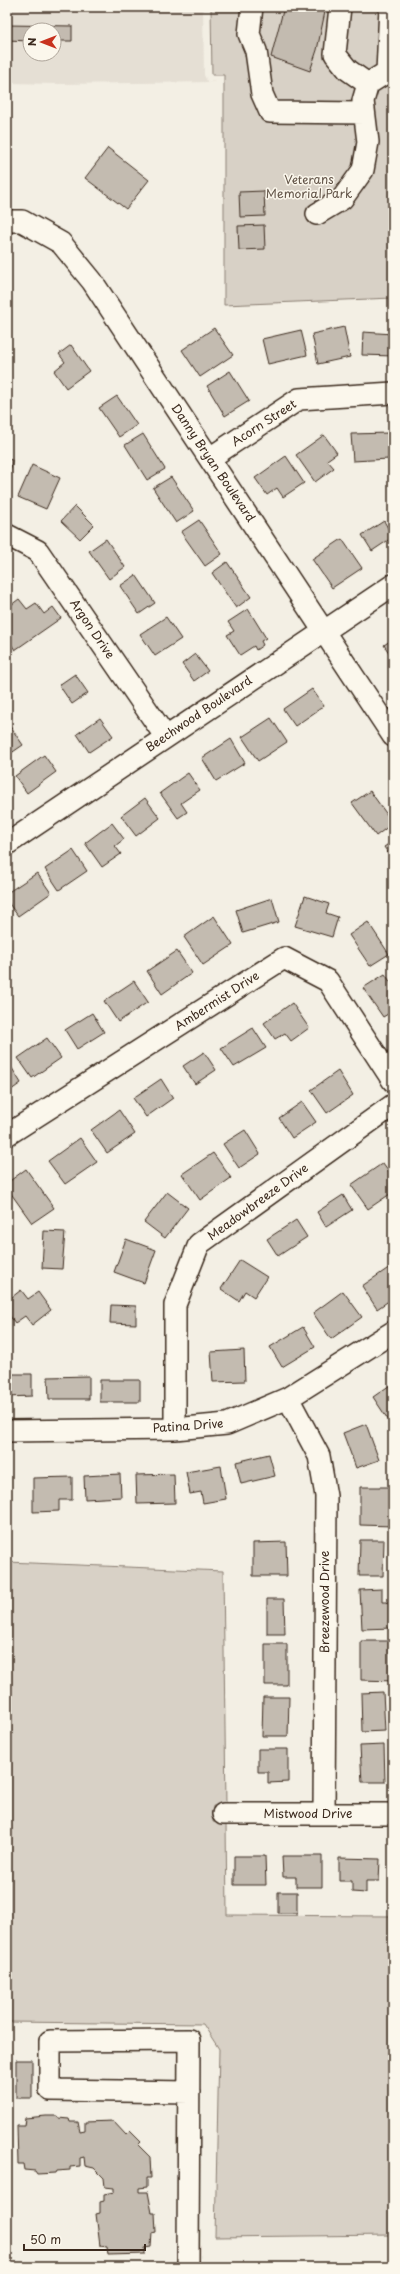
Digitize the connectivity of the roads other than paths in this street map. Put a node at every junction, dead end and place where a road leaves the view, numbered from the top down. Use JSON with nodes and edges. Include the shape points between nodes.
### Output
{"nodes":[{"id":1,"x":252,"y":7,"type":"edge"},
{"id":2,"x":340,"y":7,"type":"edge"},
{"id":3,"x":390,"y":7,"type":"edge"},
{"id":4,"x":390,"y":75,"type":"edge"},
{"id":5,"x":368,"y":84,"type":"junction"},
{"id":6,"x":364,"y":113,"type":"junction"},
{"id":7,"x":317,"y":214,"type":"dead end"},
{"id":8,"x":7,"y":221,"type":"edge"},
{"id":9,"x":393,"y":393,"type":"edge"},
{"id":10,"x":210,"y":458,"type":"junction"},
{"id":11,"x":7,"y":535,"type":"edge"},
{"id":12,"x":393,"y":585,"type":"edge"},
{"id":13,"x":324,"y":631,"type":"junction"},
{"id":14,"x":165,"y":736,"type":"junction"},
{"id":15,"x":393,"y":736,"type":"edge"},
{"id":16,"x":7,"y":844,"type":"edge"},
{"id":17,"x":393,"y":1081,"type":"edge"},
{"id":18,"x":393,"y":1105,"type":"edge"},
{"id":19,"x":7,"y":1135,"type":"edge"},
{"id":20,"x":393,"y":1332,"type":"edge"},
{"id":21,"x":288,"y":1398,"type":"junction"},
{"id":22,"x":175,"y":1429,"type":"junction"},
{"id":23,"x":7,"y":1431,"type":"edge"},
{"id":24,"x":223,"y":1814,"type":"dead end"},
{"id":25,"x":324,"y":1814,"type":"junction"},
{"id":26,"x":393,"y":1814,"type":"edge"},
{"id":27,"x":189,"y":2092,"type":"junction"},
{"id":28,"x":188,"y":2267,"type":"edge"}],
"edges":[{"from":1,"to":6,"type":"street","via":[[249,34],[256,51],[262,94],[270,112]]},
{"from":2,"to":5,"type":"street","via":[[335,54],[348,70]]},
{"from":3,"to":4,"type":"street"},
{"from":4,"to":5,"type":"street"},
{"from":5,"to":6,"type":"street","via":[[363,101]]},
{"from":6,"to":7,"type":"street","via":[[368,142],[364,170],[342,199]]},
{"from":8,"to":10,"type":"street","name":"Danny Bryan Boulevard","via":[[22,221],[61,243],[92,281]]},
{"from":9,"to":10,"type":"street","name":"Acorn Street","via":[[299,399]]},
{"from":10,"to":13,"type":"street","name":"Danny Bryan Boulevard"},
{"from":11,"to":14,"type":"street","name":"Argon Drive","via":[[38,551]]},
{"from":12,"to":13,"type":"street","name":"Beechwood Boulevard"},
{"from":13,"to":14,"type":"street","name":"Beechwood Boulevard"},
{"from":13,"to":15,"type":"street","name":"Danny Bryan Boulevard"},
{"from":14,"to":16,"type":"street","name":"Beechwood Boulevard"},
{"from":17,"to":19,"type":"street","name":"Ambermist Drive","via":[[328,981],[284,958]]},
{"from":18,"to":22,"type":"street","name":"Meadowbreeze Drive","via":[[199,1244],[175,1305]]},
{"from":20,"to":21,"type":"street","name":"Patina Drive"},
{"from":21,"to":22,"type":"street","name":"Patina Drive","via":[[227,1424]]},
{"from":21,"to":25,"type":"street","name":"Breezewood Drive","via":[[319,1456],[326,1496]]},
{"from":22,"to":23,"type":"street","name":"Patina Drive"},
{"from":24,"to":25,"type":"street","name":"Mistwood Drive"},
{"from":25,"to":26,"type":"street","name":"Mistwood Drive"},
{"from":27,"to":27,"type":"street","via":[[189,2040],[50,2041],[50,2090]]},
{"from":27,"to":28,"type":"street"}]}
